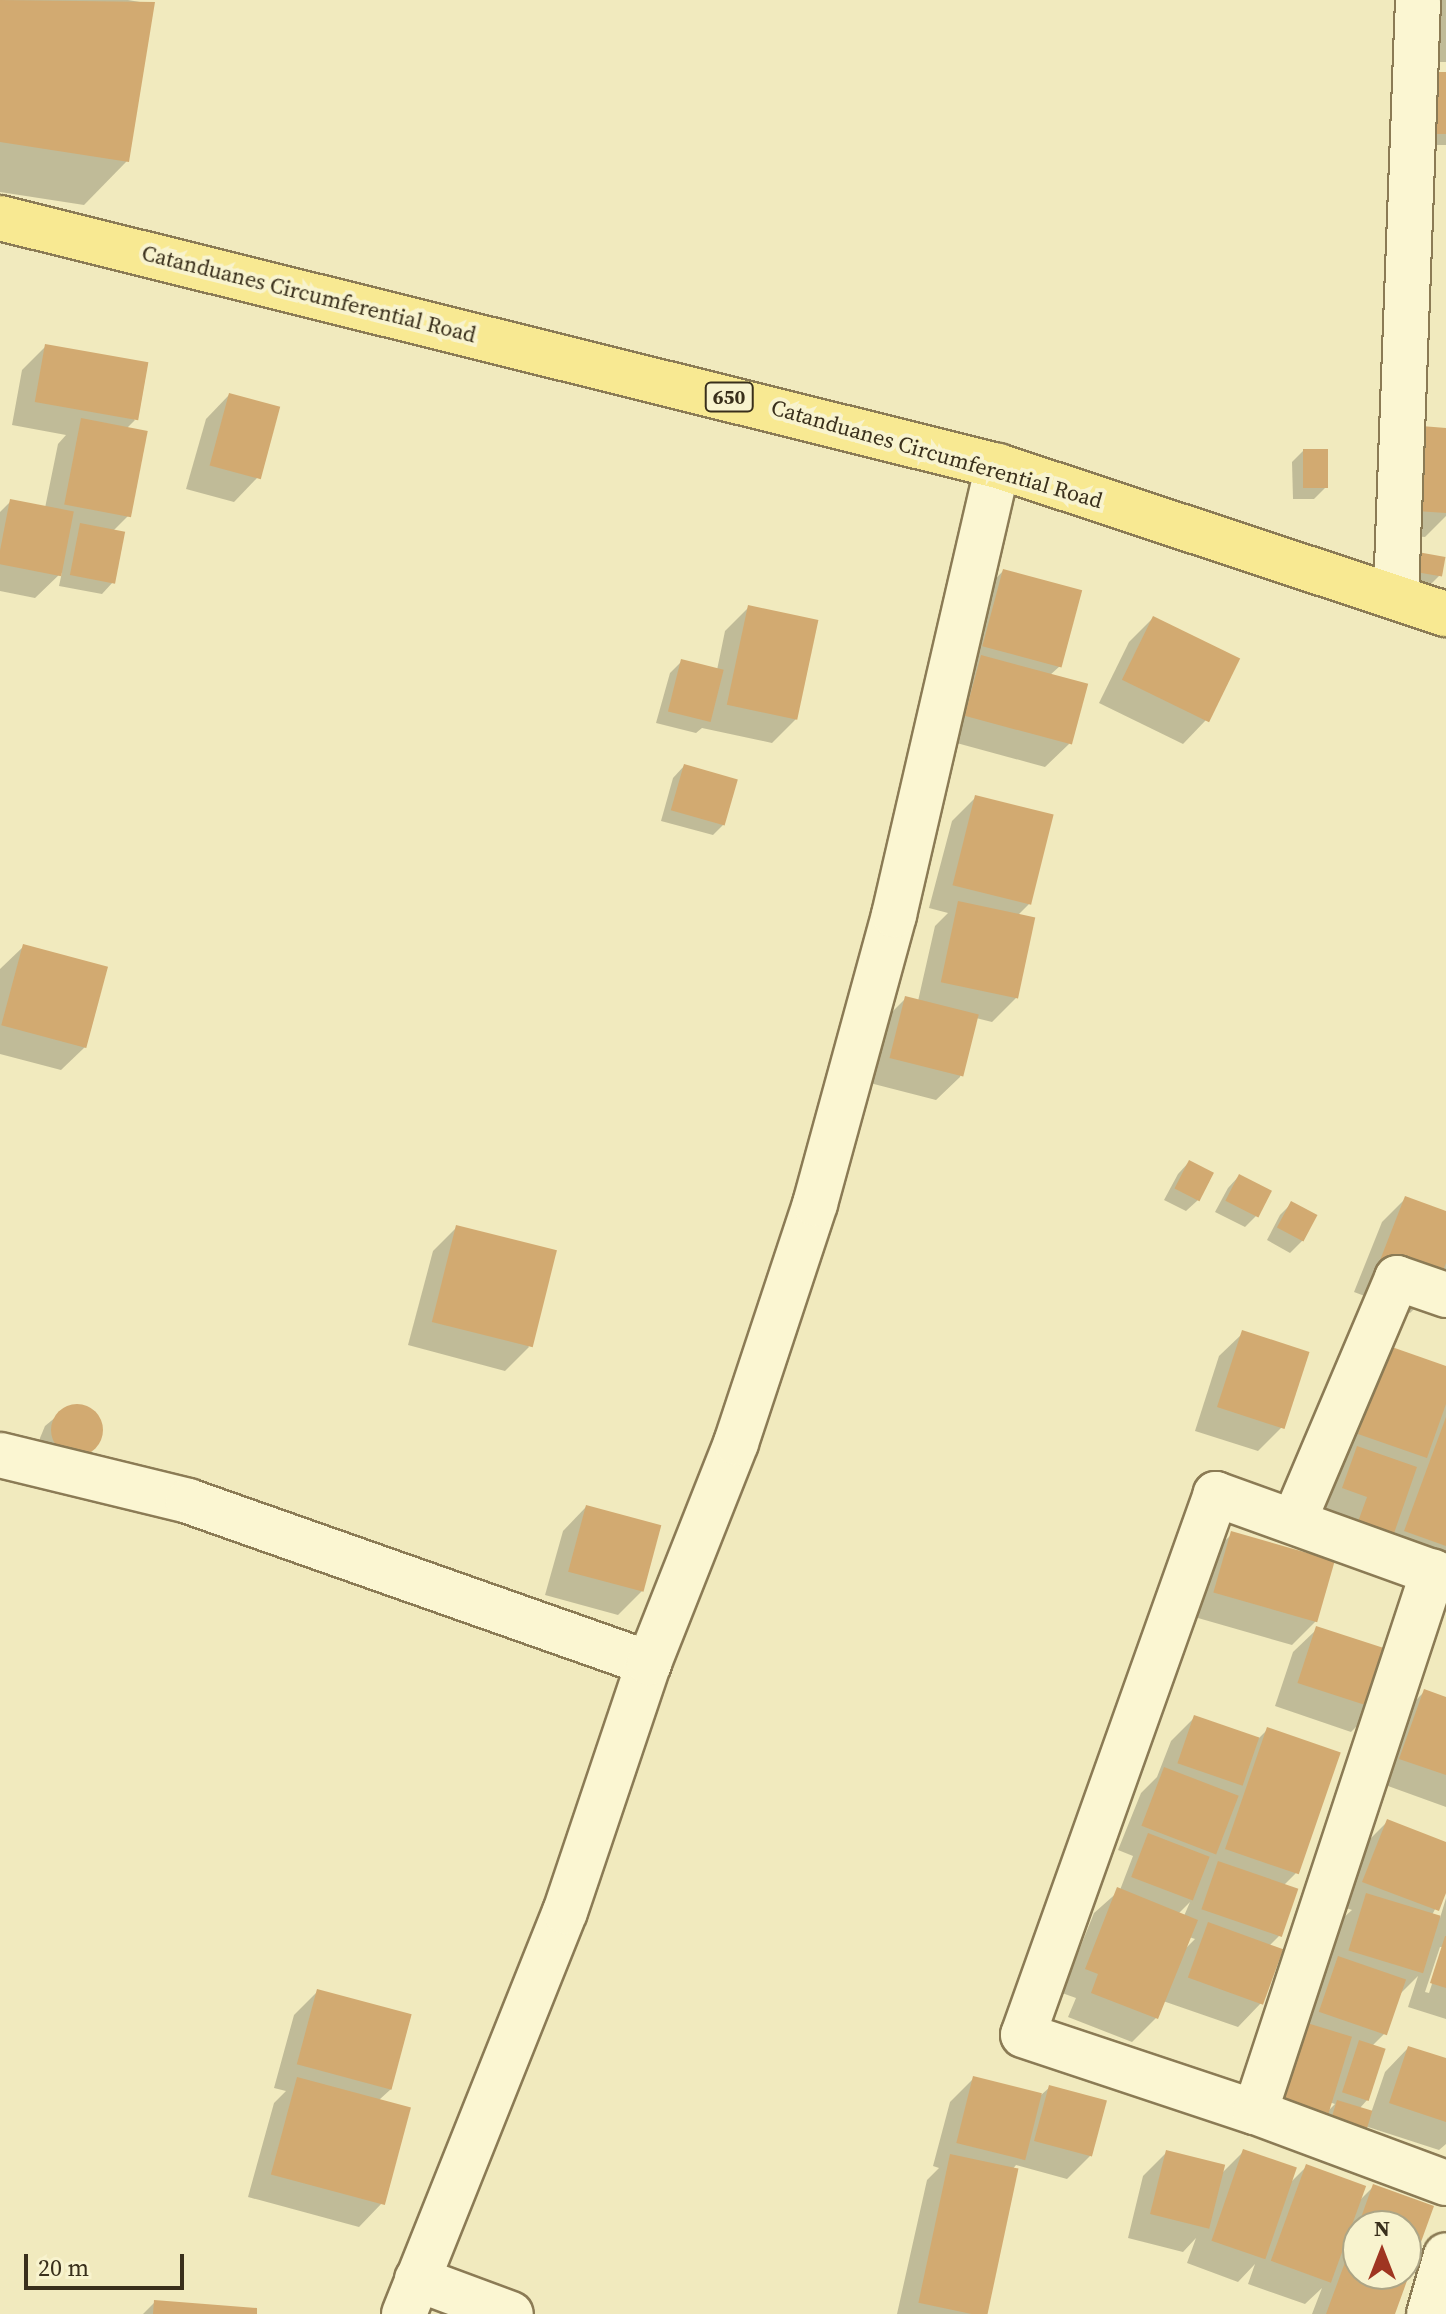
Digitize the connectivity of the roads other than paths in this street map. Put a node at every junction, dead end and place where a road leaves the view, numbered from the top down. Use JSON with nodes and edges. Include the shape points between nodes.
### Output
{"nodes":[{"id":1,"x":1418,"y":0,"type":"edge"},
{"id":2,"x":0,"y":218,"type":"edge"},
{"id":3,"x":998,"y":466,"type":"junction"},
{"id":4,"x":1396,"y":595,"type":"junction"},
{"id":5,"x":1446,"y":614,"type":"edge"},
{"id":6,"x":1446,"y":1295,"type":"edge"},
{"id":7,"x":0,"y":1455,"type":"edge"},
{"id":8,"x":1294,"y":1521,"type":"junction"},
{"id":9,"x":1439,"y":1574,"type":"edge"},
{"id":10,"x":649,"y":1663,"type":"junction"},
{"id":11,"x":1255,"y":2112,"type":"junction"},
{"id":12,"x":1446,"y":2183,"type":"edge"},
{"id":13,"x":1446,"y":2255,"type":"edge"},
{"id":14,"x":410,"y":2297,"type":"edge"},
{"id":15,"x":511,"y":2314,"type":"edge"},
{"id":16,"x":1429,"y":2314,"type":"edge"}],
"edges":[{"from":1,"to":4,"type":"street"},
{"from":2,"to":3,"type":"main road","name":"Catanduanes Circumferential Road","number":"650"},
{"from":3,"to":4,"type":"main road","name":"Catanduanes Circumferential Road","number":"650"},
{"from":3,"to":10,"type":"street","via":[[894,915],[815,1204],[736,1443]]},
{"from":4,"to":5,"type":"main road","name":"Catanduanes Circumferential Road","number":"650"},
{"from":6,"to":8,"type":"street","via":[[1397,1278]]},
{"from":7,"to":10,"type":"street","via":[[188,1501]]},
{"from":8,"to":9,"type":"street"},
{"from":8,"to":11,"type":"street","via":[[1216,1494],[1023,2035]]},
{"from":9,"to":11,"type":"street"},
{"from":10,"to":14,"type":"street","via":[[565,1912]]},
{"from":11,"to":12,"type":"street"},
{"from":13,"to":16,"type":"street"},
{"from":14,"to":15,"type":"street"}]}
